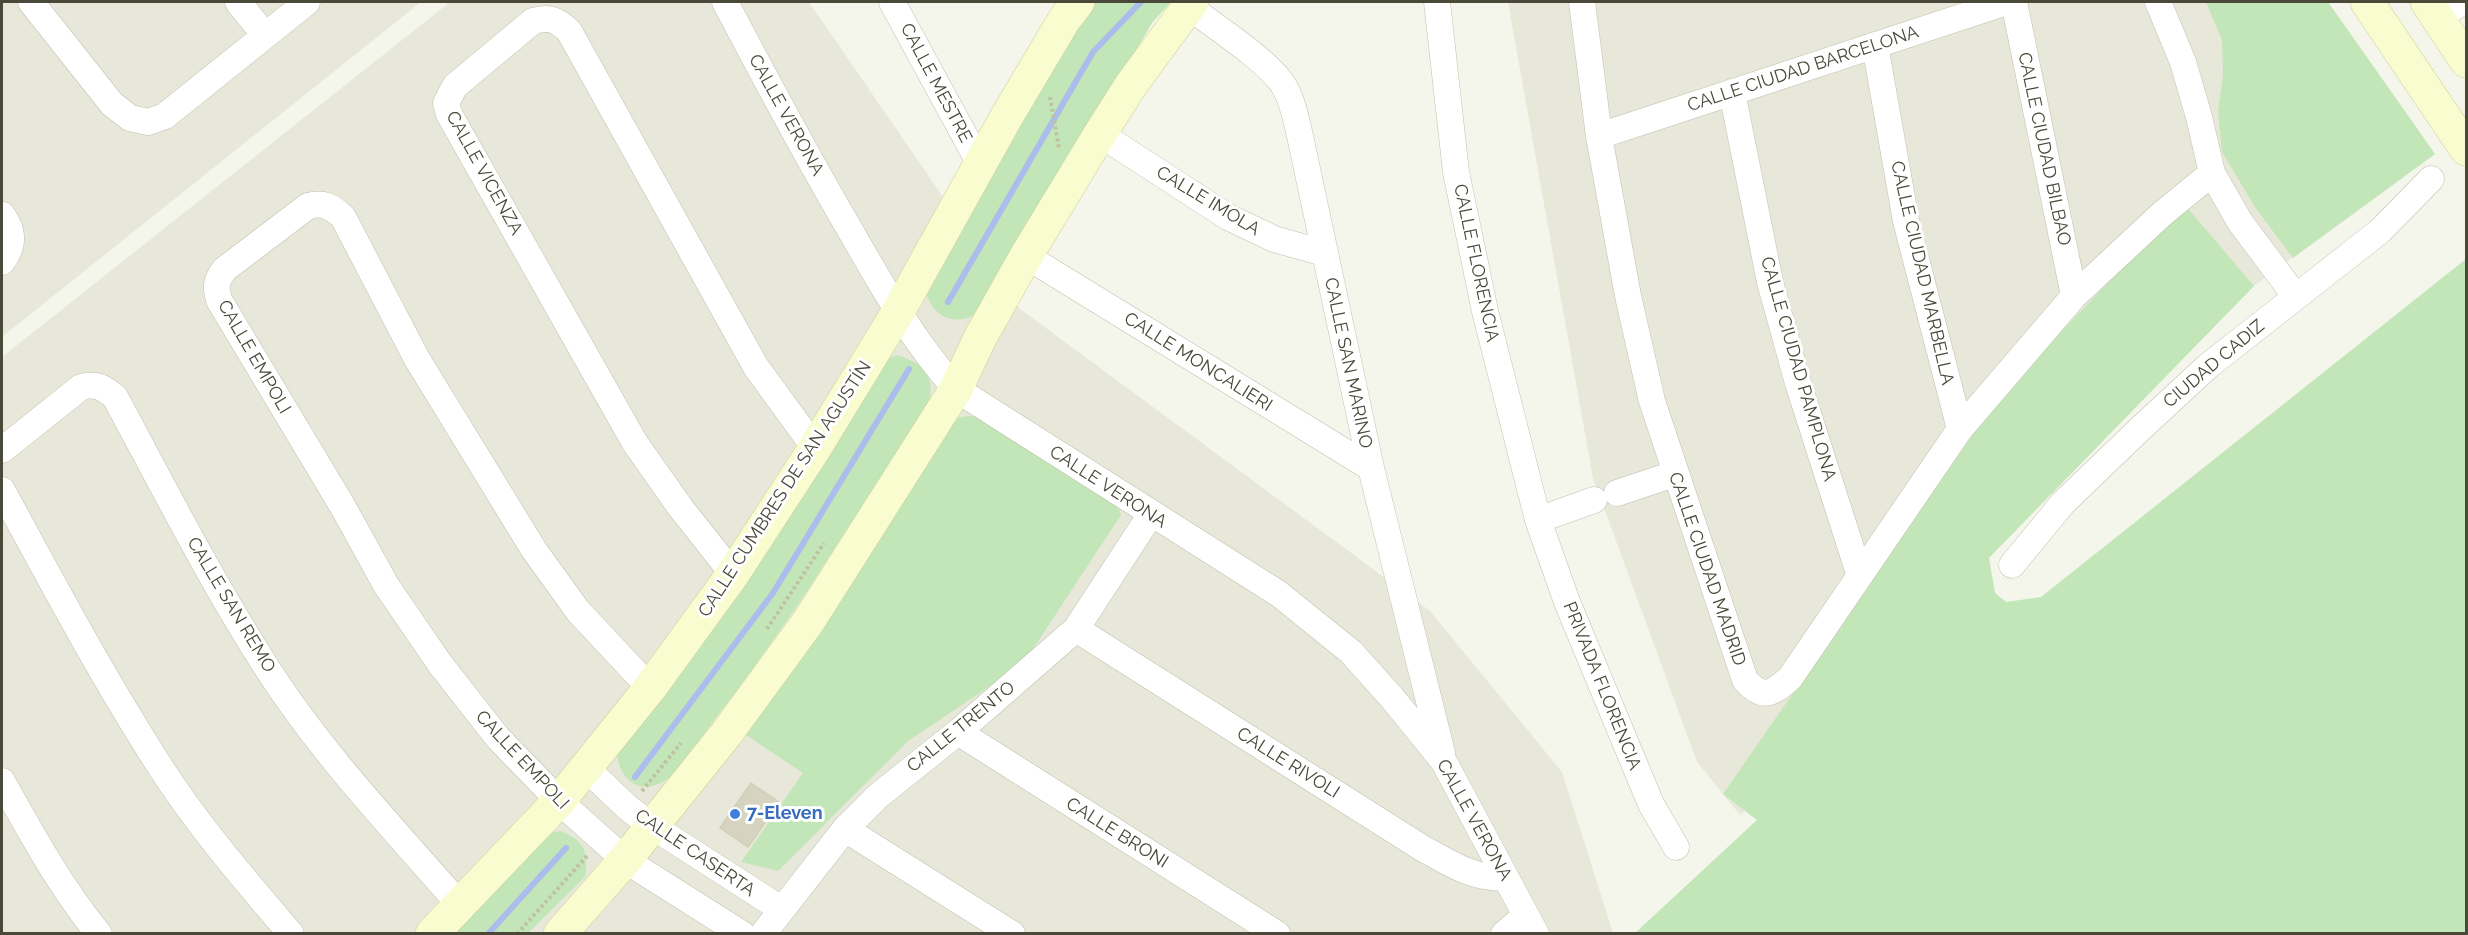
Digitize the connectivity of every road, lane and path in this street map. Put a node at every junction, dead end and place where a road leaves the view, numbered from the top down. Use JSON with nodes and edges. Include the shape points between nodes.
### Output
{"nodes":[{"id":1,"x":31,"y":2,"type":"edge"},
{"id":2,"x":238,"y":2,"type":"edge"},
{"id":3,"x":307,"y":2,"type":"edge"},
{"id":4,"x":725,"y":2,"type":"edge"},
{"id":5,"x":892,"y":2,"type":"edge"},
{"id":6,"x":1437,"y":2,"type":"edge"},
{"id":7,"x":1582,"y":2,"type":"edge"},
{"id":8,"x":2007,"y":2,"type":"edge"},
{"id":9,"x":2014,"y":2,"type":"edge"},
{"id":10,"x":2158,"y":2,"type":"edge"},
{"id":11,"x":2367,"y":2,"type":"edge"},
{"id":12,"x":1190,"y":4,"type":"edge"},
{"id":13,"x":2442,"y":7,"type":"edge"},
{"id":14,"x":1066,"y":8,"type":"edge"},
{"id":15,"x":264,"y":34,"type":"junction"},
{"id":16,"x":1875,"y":45,"type":"junction"},
{"id":17,"x":2466,"y":61,"type":"edge"},
{"id":18,"x":1732,"y":92,"type":"junction"},
{"id":19,"x":1049,"y":94,"type":"dead end"},
{"id":20,"x":1100,"y":134,"type":"junction"},
{"id":21,"x":1599,"y":136,"type":"junction"},
{"id":22,"x":2464,"y":139,"type":"edge"},
{"id":23,"x":1054,"y":156,"type":"dead end"},
{"id":24,"x":980,"y":164,"type":"junction"},
{"id":25,"x":2212,"y":173,"type":"junction"},
{"id":26,"x":2431,"y":179,"type":"dead end"},
{"id":27,"x":7,"y":226,"type":"edge"},
{"id":28,"x":1324,"y":253,"type":"junction"},
{"id":29,"x":1026,"y":256,"type":"junction"},
{"id":30,"x":2,"y":262,"type":"edge"},
{"id":31,"x":2074,"y":296,"type":"junction"},
{"id":32,"x":2296,"y":297,"type":"junction"},
{"id":33,"x":898,"y":312,"type":"junction"},
{"id":34,"x":956,"y":389,"type":"junction"},
{"id":35,"x":1960,"y":429,"type":"junction"},
{"id":36,"x":814,"y":448,"type":"junction"},
{"id":37,"x":2,"y":450,"type":"edge"},
{"id":38,"x":1371,"y":468,"type":"junction"},
{"id":39,"x":1674,"y":474,"type":"junction"},
{"id":40,"x":2,"y":490,"type":"edge"},
{"id":41,"x":1151,"y":514,"type":"junction"},
{"id":42,"x":1538,"y":520,"type":"junction"},
{"id":43,"x":827,"y":539,"type":"dead end"},
{"id":44,"x":2012,"y":566,"type":"dead end"},
{"id":45,"x":1859,"y":573,"type":"junction"},
{"id":46,"x":733,"y":574,"type":"junction"},
{"id":47,"x":1076,"y":629,"type":"junction"},
{"id":48,"x":763,"y":636,"type":"dead end"},
{"id":49,"x":650,"y":688,"type":"junction"},
{"id":50,"x":958,"y":732,"type":"junction"},
{"id":51,"x":686,"y":738,"type":"dead end"},
{"id":52,"x":1444,"y":762,"type":"junction"},
{"id":53,"x":586,"y":768,"type":"junction"},
{"id":54,"x":2,"y":781,"type":"edge"},
{"id":55,"x":559,"y":801,"type":"junction"},
{"id":56,"x":640,"y":817,"type":"junction"},
{"id":57,"x":845,"y":829,"type":"junction"},
{"id":58,"x":1676,"y":847,"type":"dead end"},
{"id":59,"x":613,"y":850,"type":"junction"},
{"id":60,"x":1506,"y":878,"type":"junction"},
{"id":61,"x":460,"y":905,"type":"junction"},
{"id":62,"x":781,"y":909,"type":"junction"},
{"id":63,"x":1531,"y":924,"type":"edge"},
{"id":64,"x":99,"y":933,"type":"edge"},
{"id":65,"x":291,"y":933,"type":"edge"},
{"id":66,"x":432,"y":933,"type":"edge"},
{"id":67,"x":517,"y":933,"type":"edge"},
{"id":68,"x":560,"y":933,"type":"edge"},
{"id":69,"x":742,"y":933,"type":"edge"},
{"id":70,"x":763,"y":933,"type":"edge"},
{"id":71,"x":1012,"y":933,"type":"edge"},
{"id":72,"x":1277,"y":933,"type":"edge"},
{"id":73,"x":1504,"y":933,"type":"edge"}],
"edges":[{"from":1,"to":15,"type":"street","via":[[112,104],[130,118],[148,122],[165,116]]},
{"from":2,"to":15,"type":"street"},
{"from":3,"to":15,"type":"street"},
{"from":4,"to":33,"type":"street","name":"CALLE VERONA","via":[[801,146]]},
{"from":5,"to":24,"type":"street","name":"CALLE MESTRE"},
{"from":6,"to":42,"type":"street","name":"CALLE FLORENCIA","via":[[1456,172],[1485,312]]},
{"from":7,"to":21,"type":"street","name":"CALLE CIUDAD MADRID"},
{"from":8,"to":16,"type":"street","name":"CALLE CIUDAD BARCELONA"},
{"from":9,"to":31,"type":"street","name":"CALLE CIUDAD BILBAO"},
{"from":10,"to":25,"type":"street","via":[[2183,62]]},
{"from":11,"to":22,"type":"street"},
{"from":12,"to":20,"type":"street"},
{"from":12,"to":28,"type":"street","name":"CALLE SAN MARINO","via":[[1282,83],[1300,136]]},
{"from":13,"to":17,"type":"street"},
{"from":14,"to":24,"type":"street","name":"CALLE CUMBRES DE SAN AGUSTÍN"},
{"from":16,"to":18,"type":"street","name":"CALLE CIUDAD BARCELONA"},
{"from":16,"to":35,"type":"street","name":"CALLE CIUDAD MARBELLA","via":[[1906,221]]},
{"from":18,"to":21,"type":"street","name":"CALLE CIUDAD BARCELONA"},
{"from":18,"to":45,"type":"street","name":"CALLE CIUDAD PAMPLONA","via":[[1770,282]]},
{"from":19,"to":23,"type":"path","via":[[1060,147]]},
{"from":20,"to":28,"type":"street","name":"CALLE IMOLA","via":[[1228,217],[1275,239]]},
{"from":20,"to":29,"type":"street"},
{"from":21,"to":39,"type":"street","name":"CALLE CIUDAD MADRID","via":[[1628,296],[1652,401]]},
{"from":24,"to":33,"type":"street","name":"CALLE CUMBRES DE SAN AGUSTÍN"},
{"from":25,"to":31,"type":"street","name":"CALLE CIUDAD MADRID"},
{"from":25,"to":32,"type":"street","via":[[2240,222]]},
{"from":26,"to":32,"type":"street","name":"CIUDAD CADIZ","via":[[2380,231]]},
{"from":27,"to":30,"type":"street","via":[[10,250]]},
{"from":28,"to":38,"type":"street","name":"CALLE SAN MARINO"},
{"from":29,"to":34,"type":"street"},
{"from":29,"to":38,"type":"street","name":"CALLE MONCALIERI"},
{"from":31,"to":35,"type":"street","name":"CALLE CIUDAD MADRID"},
{"from":32,"to":44,"type":"street","name":"CIUDAD CADIZ","via":[[2208,366],[2139,429],[2063,503]]},
{"from":33,"to":34,"type":"street","name":"CALLE VERONA"},
{"from":33,"to":36,"type":"street","name":"CALLE CUMBRES DE SAN AGUSTÍN"},
{"from":34,"to":41,"type":"street","name":"CALLE VERONA"},
{"from":34,"to":56,"type":"street","via":[[808,622],[726,734]]},
{"from":35,"to":45,"type":"street","name":"CALLE CIUDAD MADRID"},
{"from":36,"to":46,"type":"street","name":"CALLE CUMBRES DE SAN AGUSTÍN"},
{"from":36,"to":46,"type":"street","name":"CALLE VICENZA","via":[[756,367],[569,32],[546,17],[533,21],[455,86],[446,103],[449,114],[635,443]]},
{"from":37,"to":61,"type":"street","name":"CALLE SAN REMO","via":[[81,387],[93,384],[115,397],[203,560],[268,669],[333,759]]},
{"from":38,"to":52,"type":"street","name":"CALLE SAN MARINO"},
{"from":39,"to":42,"type":"street"},
{"from":39,"to":45,"type":"street","name":"CALLE CIUDAD MADRID","via":[[1745,680],[1755,691],[1777,689],[1790,678]]},
{"from":40,"to":65,"type":"street","via":[[104,675],[162,770],[221,851]]},
{"from":41,"to":47,"type":"street","name":"CALLE TRENTO"},
{"from":41,"to":52,"type":"street","name":"CALLE VERONA","via":[[1279,594],[1351,652]]},
{"from":42,"to":58,"type":"street","name":"PRIVADA FLORENCIA","via":[[1567,602],[1651,804]]},
{"from":43,"to":48,"type":"path"},
{"from":46,"to":49,"type":"street","name":"CALLE CUMBRES DE SAN AGUSTÍN"},
{"from":47,"to":50,"type":"street","name":"CALLE TRENTO"},
{"from":47,"to":60,"type":"street","name":"CALLE RIVOLI","via":[[1422,848],[1467,872],[1484,878]]},
{"from":49,"to":53,"type":"street","name":"CALLE CUMBRES DE SAN AGUSTÍN"},
{"from":49,"to":55,"type":"street","name":"CALLE EMPOLI","via":[[578,611],[534,550],[417,359],[343,217],[320,203],[308,206],[225,269],[215,288],[219,300],[386,585],[440,664],[498,738]]},
{"from":50,"to":57,"type":"street","name":"CALLE TRENTO","via":[[878,796]]},
{"from":50,"to":72,"type":"street","name":"CALLE BRONI"},
{"from":51,"to":56,"type":"path"},
{"from":52,"to":60,"type":"street","name":"CALLE VERONA"},
{"from":53,"to":55,"type":"street","name":"CALLE CUMBRES DE SAN AGUSTÍN"},
{"from":53,"to":56,"type":"street","name":"CALLE CASERTA"},
{"from":54,"to":64,"type":"street","via":[[25,823]]},
{"from":55,"to":59,"type":"street","name":"CALLE EMPOLI"},
{"from":55,"to":61,"type":"street","name":"CALLE CUMBRES DE SAN AGUSTÍN"},
{"from":56,"to":59,"type":"street"},
{"from":56,"to":62,"type":"street","name":"CALLE CASERTA"},
{"from":57,"to":62,"type":"street","name":"CALLE TRENTO"},
{"from":57,"to":71,"type":"street"},
{"from":59,"to":67,"type":"path"},
{"from":59,"to":68,"type":"street"},
{"from":59,"to":69,"type":"street"},
{"from":60,"to":63,"type":"street","name":"CALLE VERONA"},
{"from":61,"to":66,"type":"street","name":"CALLE CUMBRES DE SAN AGUSTÍN"},
{"from":62,"to":70,"type":"street","name":"CALLE TRENTO"},
{"from":63,"to":73,"type":"street"}]}
